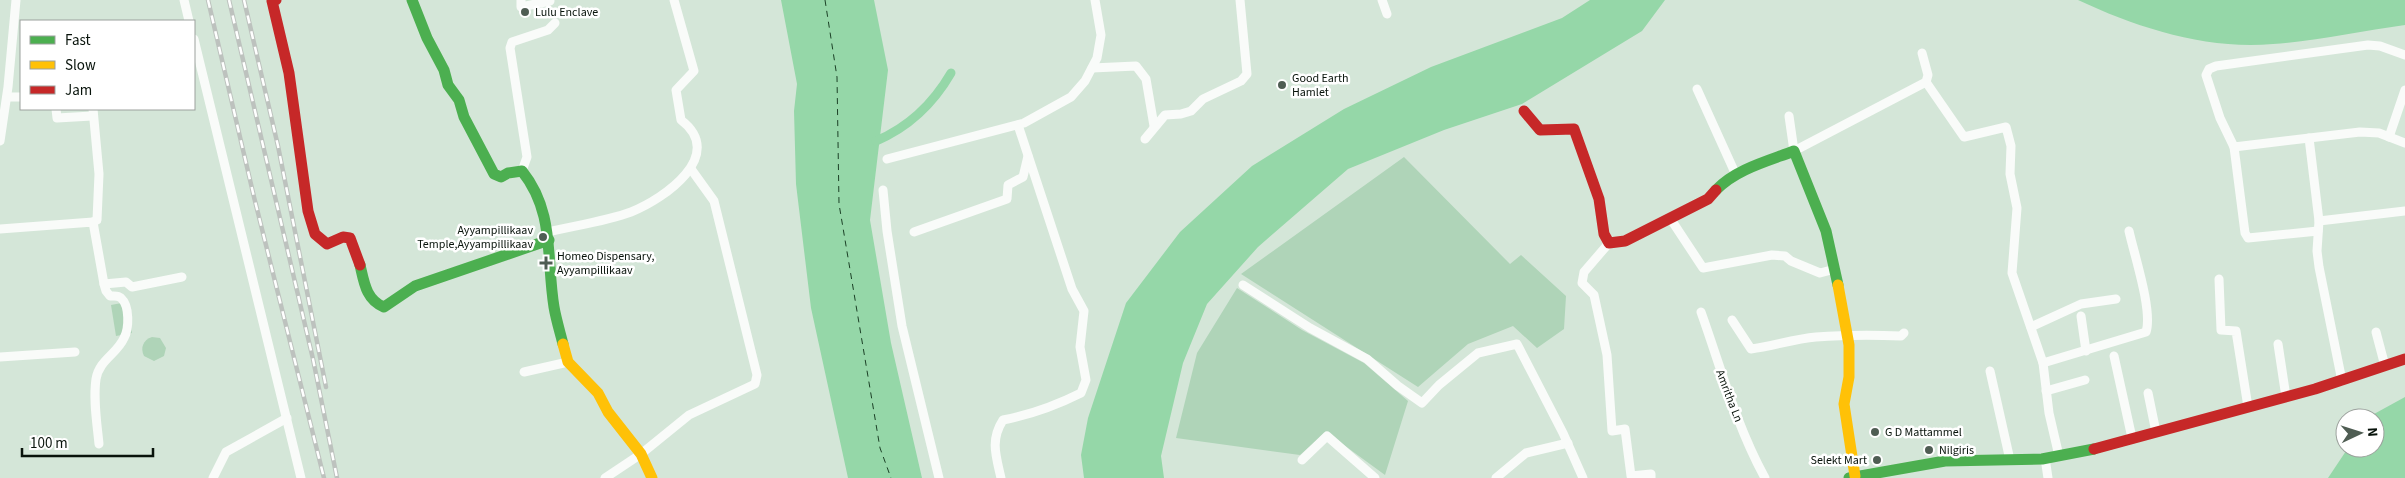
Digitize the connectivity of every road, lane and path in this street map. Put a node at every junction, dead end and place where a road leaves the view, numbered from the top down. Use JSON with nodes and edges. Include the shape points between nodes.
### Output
{"nodes":[{"id":1,"x":16,"y":0,"type":"edge"},
{"id":2,"x":184,"y":0,"type":"edge"},
{"id":3,"x":274,"y":0,"type":"edge"},
{"id":4,"x":412,"y":0,"type":"edge"},
{"id":5,"x":521,"y":0,"type":"edge"},
{"id":6,"x":674,"y":0,"type":"edge"},
{"id":7,"x":1095,"y":0,"type":"edge"},
{"id":8,"x":1240,"y":0,"type":"edge"},
{"id":9,"x":1382,"y":0,"type":"edge"},
{"id":10,"x":550,"y":1,"type":"edge"},
{"id":11,"x":1387,"y":14,"type":"dead end"},
{"id":12,"x":189,"y":20,"type":"edge"},
{"id":13,"x":555,"y":23,"type":"dead end"},
{"id":14,"x":195,"y":43,"type":"edge"},
{"id":15,"x":1922,"y":53,"type":"dead end"},
{"id":16,"x":2405,"y":54,"type":"edge"},
{"id":17,"x":1092,"y":68,"type":"junction"},
{"id":18,"x":195,"y":76,"type":"edge"},
{"id":19,"x":205,"y":82,"type":"junction"},
{"id":20,"x":1926,"y":82,"type":"junction"},
{"id":21,"x":1697,"y":89,"type":"dead end"},
{"id":22,"x":2405,"y":90,"type":"edge"},
{"id":23,"x":7,"y":97,"type":"junction"},
{"id":24,"x":20,"y":97,"type":"edge"},
{"id":25,"x":56,"y":110,"type":"edge"},
{"id":26,"x":1524,"y":111,"type":"dead end"},
{"id":27,"x":92,"y":112,"type":"edge"},
{"id":28,"x":1789,"y":116,"type":"dead end"},
{"id":29,"x":1018,"y":125,"type":"junction"},
{"id":30,"x":1154,"y":126,"type":"junction"},
{"id":31,"x":2389,"y":137,"type":"junction"},
{"id":32,"x":1145,"y":138,"type":"dead end"},
{"id":33,"x":2310,"y":138,"type":"junction"},
{"id":34,"x":0,"y":141,"type":"edge"},
{"id":35,"x":2405,"y":143,"type":"edge"},
{"id":36,"x":2234,"y":148,"type":"junction"},
{"id":37,"x":1794,"y":151,"type":"junction"},
{"id":38,"x":1028,"y":156,"type":"junction"},
{"id":39,"x":887,"y":159,"type":"dead end"},
{"id":40,"x":691,"y":169,"type":"junction"},
{"id":41,"x":522,"y":171,"type":"junction"},
{"id":42,"x":1736,"y":175,"type":"junction"},
{"id":43,"x":883,"y":190,"type":"dead end"},
{"id":44,"x":2405,"y":211,"type":"edge"},
{"id":45,"x":1670,"y":218,"type":"junction"},
{"id":46,"x":2319,"y":221,"type":"junction"},
{"id":47,"x":93,"y":222,"type":"junction"},
{"id":48,"x":0,"y":229,"type":"edge"},
{"id":49,"x":2129,"y":231,"type":"dead end"},
{"id":50,"x":2318,"y":231,"type":"junction"},
{"id":51,"x":914,"y":232,"type":"dead end"},
{"id":52,"x":548,"y":236,"type":"junction"},
{"id":53,"x":1610,"y":243,"type":"junction"},
{"id":54,"x":1835,"y":269,"type":"junction"},
{"id":55,"x":182,"y":276,"type":"dead end"},
{"id":56,"x":2219,"y":279,"type":"dead end"},
{"id":57,"x":104,"y":284,"type":"junction"},
{"id":58,"x":1243,"y":285,"type":"dead end"},
{"id":59,"x":2116,"y":299,"type":"dead end"},
{"id":60,"x":1701,"y":312,"type":"dead end"},
{"id":61,"x":2081,"y":316,"type":"dead end"},
{"id":62,"x":1732,"y":320,"type":"dead end"},
{"id":63,"x":2031,"y":326,"type":"junction"},
{"id":64,"x":2376,"y":332,"type":"dead end"},
{"id":65,"x":1904,"y":333,"type":"dead end"},
{"id":66,"x":1848,"y":337,"type":"junction"},
{"id":67,"x":2278,"y":344,"type":"dead end"},
{"id":68,"x":2086,"y":351,"type":"junction"},
{"id":69,"x":75,"y":352,"type":"dead end"},
{"id":70,"x":0,"y":356,"type":"edge"},
{"id":71,"x":2114,"y":356,"type":"dead end"},
{"id":72,"x":2405,"y":359,"type":"edge"},
{"id":73,"x":568,"y":362,"type":"junction"},
{"id":74,"x":2043,"y":363,"type":"junction"},
{"id":75,"x":2385,"y":366,"type":"junction"},
{"id":76,"x":1990,"y":371,"type":"dead end"},
{"id":77,"x":524,"y":372,"type":"dead end"},
{"id":78,"x":2086,"y":380,"type":"dead end"},
{"id":79,"x":2342,"y":381,"type":"junction"},
{"id":80,"x":2046,"y":391,"type":"junction"},
{"id":81,"x":2148,"y":393,"type":"dead end"},
{"id":82,"x":2286,"y":397,"type":"junction"},
{"id":83,"x":2248,"y":407,"type":"junction"},
{"id":84,"x":287,"y":418,"type":"junction"},
{"id":85,"x":2156,"y":432,"type":"junction"},
{"id":86,"x":2132,"y":438,"type":"junction"},
{"id":87,"x":1568,"y":443,"type":"junction"},
{"id":88,"x":99,"y":444,"type":"dead end"},
{"id":89,"x":641,"y":454,"type":"junction"},
{"id":90,"x":2059,"y":456,"type":"junction"},
{"id":91,"x":2045,"y":458,"type":"junction"},
{"id":92,"x":1302,"y":460,"type":"dead end"},
{"id":93,"x":2010,"y":460,"type":"junction"},
{"id":94,"x":1852,"y":477,"type":"edge"},
{"id":95,"x":213,"y":478,"type":"edge"},
{"id":96,"x":301,"y":478,"type":"edge"},
{"id":97,"x":605,"y":478,"type":"edge"},
{"id":98,"x":652,"y":478,"type":"edge"},
{"id":99,"x":939,"y":478,"type":"edge"},
{"id":100,"x":1001,"y":478,"type":"edge"},
{"id":101,"x":1375,"y":478,"type":"edge"},
{"id":102,"x":1496,"y":478,"type":"edge"},
{"id":103,"x":1583,"y":478,"type":"edge"},
{"id":104,"x":1651,"y":478,"type":"edge"},
{"id":105,"x":1765,"y":478,"type":"edge"},
{"id":106,"x":2048,"y":478,"type":"edge"}],
"edges":[{"from":1,"to":23,"type":"street"},
{"from":2,"to":12,"type":"street"},
{"from":3,"to":52,"type":"street","via":[[289,73],[308,212],[315,234],[327,244],[343,237],[350,238],[358,254],[367,293],[374,303],[384,307],[415,286]]},
{"from":4,"to":41,"type":"street","via":[[448,85],[460,100],[464,117],[494,174],[501,177]]},
{"from":5,"to":10,"type":"street","via":[[521,7]]},
{"from":6,"to":40,"type":"street","via":[[694,72],[676,90],[681,120],[692,129],[698,154]]},
{"from":7,"to":17,"type":"street","via":[[1101,35]]},
{"from":8,"to":30,"type":"street","via":[[1247,74],[1241,81],[1203,99],[1191,111],[1165,115]]},
{"from":9,"to":11,"type":"street"},
{"from":13,"to":41,"type":"street","via":[[548,30],[512,42],[510,48],[527,157]]},
{"from":14,"to":19,"type":"street"},
{"from":15,"to":20,"type":"street","via":[[1928,75]]},
{"from":16,"to":36,"type":"street","via":[[2368,45],[2209,69],[2206,80]]},
{"from":17,"to":29,"type":"street","via":[[1086,81],[1070,97]]},
{"from":17,"to":30,"type":"street","via":[[1136,66],[1146,79]]},
{"from":18,"to":19,"type":"street"},
{"from":19,"to":84,"type":"street"},
{"from":20,"to":37,"type":"street"},
{"from":20,"to":63,"type":"street","via":[[1964,137],[2006,127],[2012,146],[2010,174],[2016,208],[2012,273]]},
{"from":21,"to":42,"type":"street"},
{"from":22,"to":31,"type":"street"},
{"from":23,"to":24,"type":"street"},
{"from":23,"to":34,"type":"street"},
{"from":25,"to":27,"type":"street","via":[[57,118]]},
{"from":26,"to":53,"type":"street","via":[[1540,130],[1574,129],[1598,199],[1604,234]]},
{"from":27,"to":47,"type":"street","via":[[99,174],[97,220]]},
{"from":28,"to":37,"type":"street"},
{"from":29,"to":38,"type":"street"},
{"from":29,"to":39,"type":"street"},
{"from":30,"to":32,"type":"street"},
{"from":31,"to":33,"type":"street","via":[[2360,132]]},
{"from":31,"to":35,"type":"street"},
{"from":33,"to":36,"type":"street"},
{"from":33,"to":46,"type":"street"},
{"from":36,"to":50,"type":"street","via":[[2248,238]]},
{"from":37,"to":42,"type":"street"},
{"from":37,"to":54,"type":"street","via":[[1826,231]]},
{"from":38,"to":51,"type":"street","via":[[1023,177],[1008,185],[1007,200]]},
{"from":38,"to":100,"type":"street","via":[[1072,289],[1084,311],[1080,347],[1086,380],[1081,393],[1068,400],[1003,420],[995,433]]},
{"from":40,"to":52,"type":"street","via":[[662,197],[630,213]]},
{"from":40,"to":89,"type":"street","via":[[714,201],[757,375],[755,384],[688,415]]},
{"from":41,"to":52,"type":"street","via":[[535,187]]},
{"from":42,"to":45,"type":"street","via":[[1708,199]]},
{"from":43,"to":99,"type":"street","via":[[886,231],[902,326]]},
{"from":44,"to":46,"type":"street"},
{"from":45,"to":53,"type":"street","via":[[1625,241]]},
{"from":45,"to":54,"type":"street","via":[[1703,268],[1772,255],[1785,256],[1820,273]]},
{"from":46,"to":50,"type":"street"},
{"from":47,"to":48,"type":"street"},
{"from":47,"to":57,"type":"street"},
{"from":49,"to":68,"type":"street","via":[[2146,309],[2146,332]]},
{"from":50,"to":79,"type":"street","via":[[2319,267]]},
{"from":52,"to":73,"type":"street","via":[[554,306]]},
{"from":53,"to":104,"type":"street","via":[[1584,272],[1582,283],[1594,295],[1607,355],[1612,431],[1625,429],[1631,476],[1651,474]]},
{"from":54,"to":66,"type":"street"},
{"from":55,"to":57,"type":"street","via":[[132,287],[126,282]]},
{"from":56,"to":83,"type":"street","via":[[2221,330],[2236,331]]},
{"from":57,"to":88,"type":"street","via":[[110,296],[122,300],[127,312],[127,325],[125,338],[100,366],[96,377]]},
{"from":58,"to":87,"type":"street","via":[[1310,328],[1368,358],[1422,403],[1478,353],[1517,344]]},
{"from":59,"to":63,"type":"street","via":[[2081,304]]},
{"from":60,"to":105,"type":"street","name":"Amritha Ln","via":[[1726,390]]},
{"from":61,"to":68,"type":"street"},
{"from":62,"to":66,"type":"street","via":[[1751,349],[1814,337]]},
{"from":63,"to":74,"type":"street"},
{"from":64,"to":75,"type":"street"},
{"from":65,"to":66,"type":"street","via":[[1901,336],[1859,334]]},
{"from":66,"to":94,"type":"street","via":[[1849,377],[1844,404]]},
{"from":67,"to":82,"type":"street"},
{"from":68,"to":74,"type":"street"},
{"from":69,"to":70,"type":"street"},
{"from":71,"to":86,"type":"street"},
{"from":72,"to":75,"type":"street"},
{"from":73,"to":77,"type":"street"},
{"from":73,"to":89,"type":"street","via":[[598,393],[608,412]]},
{"from":74,"to":80,"type":"street"},
{"from":75,"to":79,"type":"street"},
{"from":76,"to":93,"type":"street"},
{"from":78,"to":80,"type":"street"},
{"from":79,"to":82,"type":"street"},
{"from":80,"to":90,"type":"street"},
{"from":81,"to":85,"type":"street"},
{"from":82,"to":83,"type":"street"},
{"from":83,"to":85,"type":"street"},
{"from":84,"to":95,"type":"street","via":[[226,452]]},
{"from":84,"to":96,"type":"street"},
{"from":85,"to":86,"type":"street"},
{"from":86,"to":90,"type":"street"},
{"from":87,"to":102,"type":"street","via":[[1526,453]]},
{"from":87,"to":103,"type":"street"},
{"from":89,"to":97,"type":"street"},
{"from":89,"to":98,"type":"street"},
{"from":90,"to":91,"type":"street"},
{"from":91,"to":93,"type":"street"},
{"from":91,"to":106,"type":"street"},
{"from":92,"to":101,"type":"street","via":[[1326,436]]},
{"from":93,"to":94,"type":"street","via":[[1945,461]]}]}
